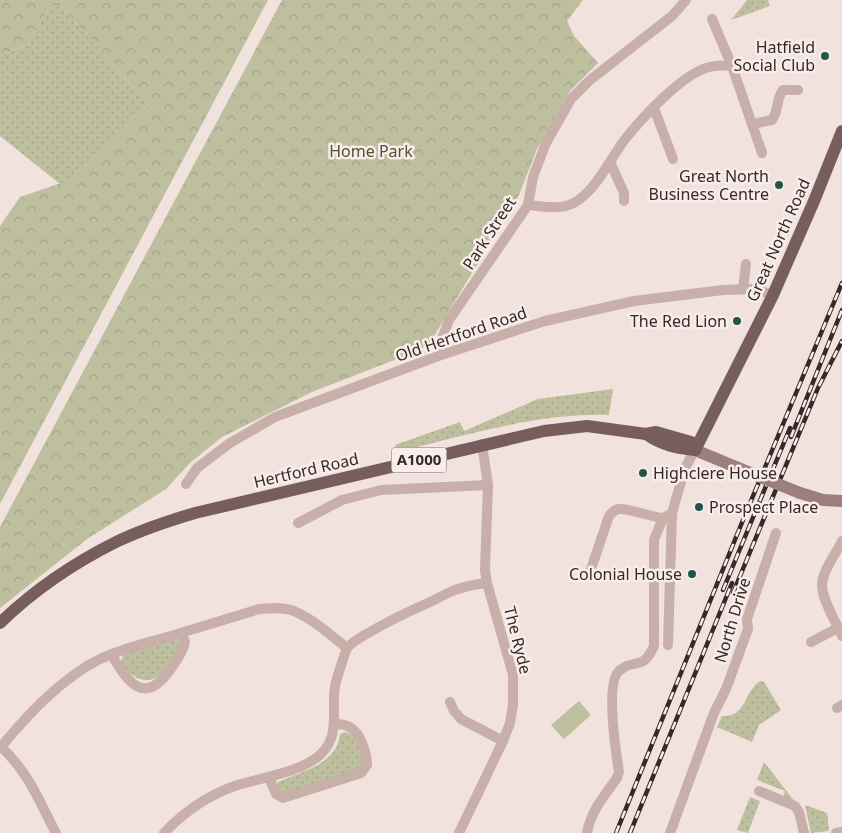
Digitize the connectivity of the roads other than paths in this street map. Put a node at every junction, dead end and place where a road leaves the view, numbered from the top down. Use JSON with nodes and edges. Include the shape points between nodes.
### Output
{"nodes":[{"id":1,"x":686,"y":0,"type":"edge"},
{"id":2,"x":712,"y":19,"type":"dead end"},
{"id":3,"x":732,"y":66,"type":"junction"},
{"id":4,"x":798,"y":90,"type":"dead end"},
{"id":5,"x":654,"y":108,"type":"junction"},
{"id":6,"x":752,"y":124,"type":"junction"},
{"id":7,"x":842,"y":131,"type":"edge"},
{"id":8,"x":762,"y":153,"type":"dead end"},
{"id":9,"x":672,"y":159,"type":"dead end"},
{"id":10,"x":610,"y":162,"type":"junction"},
{"id":11,"x":624,"y":201,"type":"dead end"},
{"id":12,"x":528,"y":205,"type":"junction"},
{"id":13,"x":746,"y":264,"type":"dead end"},
{"id":14,"x":743,"y":289,"type":"junction"},
{"id":15,"x":773,"y":295,"type":"junction"},
{"id":16,"x":441,"y":355,"type":"junction"},
{"id":17,"x":482,"y":444,"type":"junction"},
{"id":18,"x":695,"y":450,"type":"junction"},
{"id":19,"x":186,"y":484,"type":"dead end"},
{"id":20,"x":488,"y":485,"type":"junction"},
{"id":21,"x":842,"y":501,"type":"edge"},
{"id":22,"x":667,"y":516,"type":"junction"},
{"id":23,"x":298,"y":523,"type":"dead end"},
{"id":24,"x":776,"y":533,"type":"dead end"},
{"id":25,"x":842,"y":541,"type":"edge"},
{"id":26,"x":590,"y":572,"type":"dead end"},
{"id":27,"x":487,"y":583,"type":"junction"},
{"id":28,"x":0,"y":623,"type":"edge"},
{"id":29,"x":840,"y":632,"type":"edge"},
{"id":30,"x":181,"y":633,"type":"junction"},
{"id":31,"x":812,"y":642,"type":"dead end"},
{"id":32,"x":668,"y":645,"type":"dead end"},
{"id":33,"x":347,"y":648,"type":"junction"},
{"id":34,"x":112,"y":654,"type":"junction"},
{"id":35,"x":450,"y":702,"type":"dead end"},
{"id":36,"x":335,"y":724,"type":"junction"},
{"id":37,"x":503,"y":741,"type":"junction"},
{"id":38,"x":1,"y":747,"type":"edge"},
{"id":39,"x":270,"y":777,"type":"junction"},
{"id":40,"x":759,"y":791,"type":"dead end"},
{"id":41,"x":842,"y":832,"type":"edge"},
{"id":42,"x":56,"y":833,"type":"edge"},
{"id":43,"x":164,"y":833,"type":"edge"},
{"id":44,"x":459,"y":833,"type":"edge"},
{"id":45,"x":587,"y":833,"type":"edge"},
{"id":46,"x":670,"y":833,"type":"edge"},
{"id":47,"x":804,"y":833,"type":"edge"},
{"id":48,"x":836,"y":833,"type":"edge"}],
"edges":[{"from":1,"to":12,"type":"street","name":"Park Street","via":[[672,16],[590,80],[571,99],[546,143],[533,177]]},
{"from":2,"to":3,"type":"street"},
{"from":3,"to":5,"type":"street","via":[[719,65],[698,71]]},
{"from":3,"to":6,"type":"street"},
{"from":4,"to":6,"type":"street","via":[[783,90],[772,120]]},
{"from":5,"to":9,"type":"street"},
{"from":5,"to":10,"type":"street","via":[[625,139]]},
{"from":6,"to":8,"type":"street"},
{"from":7,"to":15,"type":"main road","name":"Great North Road"},
{"from":10,"to":11,"type":"street","via":[[624,193]]},
{"from":10,"to":12,"type":"street","via":[[583,196],[566,206]]},
{"from":12,"to":16,"type":"street","name":"Park Street","via":[[449,320],[440,344]]},
{"from":13,"to":14,"type":"street"},
{"from":14,"to":15,"type":"street","name":"Old Hertford Road"},
{"from":14,"to":16,"type":"street","name":"Old Hertford Road","via":[[607,306],[545,320]]},
{"from":15,"to":18,"type":"main road","name":"Great North Road"},
{"from":16,"to":19,"type":"street","name":"Old Hertford Road","via":[[275,417],[197,468]]},
{"from":17,"to":18,"type":"main road","name":"Hertford Road","number":"A1000","via":[[587,426],[646,434],[656,432],[691,442]]},
{"from":17,"to":20,"type":"street","name":"The Ryde"},
{"from":17,"to":28,"type":"main road","name":"Hertford Road","number":"A1000","via":[[167,522],[116,542],[72,567],[41,587]]},
{"from":18,"to":21,"type":"main road","bridge":true,"via":[[800,493],[823,500]]},
{"from":18,"to":22,"type":"street","name":"Great North Road"},
{"from":20,"to":23,"type":"street","via":[[381,490],[342,500]]},
{"from":20,"to":27,"type":"street","name":"The Ryde"},
{"from":22,"to":26,"type":"street","via":[[651,517],[614,510]]},
{"from":22,"to":32,"type":"street","name":"Great North Road"},
{"from":22,"to":45,"type":"street","via":[[654,540],[654,646],[644,662],[621,669],[613,680],[617,778],[593,811]]},
{"from":24,"to":46,"type":"street","name":"North Drive","via":[[747,619],[748,629]]},
{"from":25,"to":29,"type":"street","via":[[822,583],[823,593]]},
{"from":27,"to":33,"type":"street","via":[[458,589],[385,622]]},
{"from":27,"to":37,"type":"street","name":"The Ryde","via":[[513,676],[513,706]]},
{"from":29,"to":31,"type":"street"},
{"from":30,"to":33,"type":"street","via":[[259,609],[276,607],[304,617]]},
{"from":30,"to":34,"type":"street"},
{"from":30,"to":34,"type":"street","via":[[185,642],[182,654],[163,680],[149,689],[142,689],[129,680]]},
{"from":33,"to":36,"type":"street","via":[[335,685]]},
{"from":34,"to":38,"type":"street","via":[[70,678],[20,724]]},
{"from":35,"to":37,"type":"street","via":[[461,719]]},
{"from":36,"to":39,"type":"street","via":[[330,742],[321,754],[312,761]]},
{"from":36,"to":39,"type":"street","via":[[351,728],[358,735],[367,760],[361,773],[283,798],[276,794]]},
{"from":37,"to":44,"type":"street","name":"The Ryde"},
{"from":38,"to":42,"type":"street","via":[[30,781]]},
{"from":39,"to":43,"type":"street","via":[[212,795],[192,806]]},
{"from":40,"to":47,"type":"street","via":[[795,806]]},
{"from":41,"to":48,"type":"street"}]}
